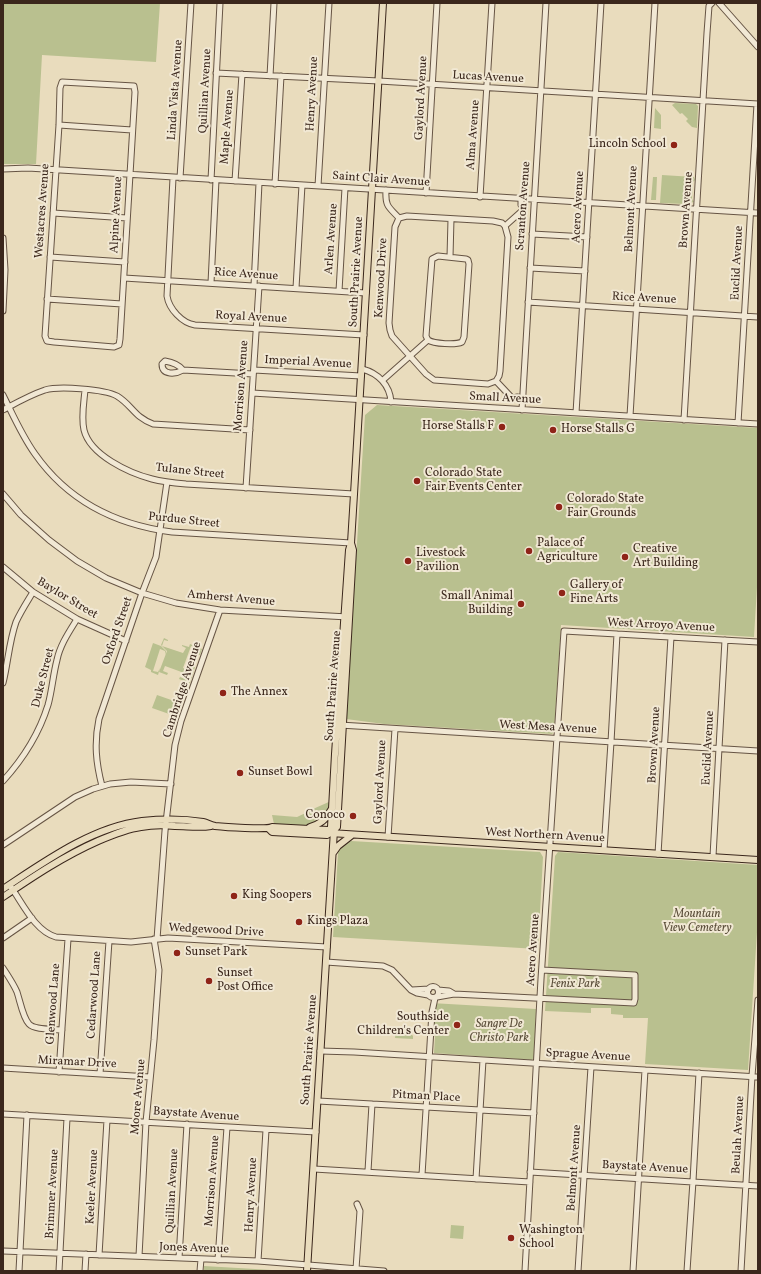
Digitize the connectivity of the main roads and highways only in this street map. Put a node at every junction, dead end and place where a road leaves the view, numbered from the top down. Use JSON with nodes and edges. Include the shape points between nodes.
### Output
{"nodes":[{"id":1,"x":383,"y":3,"type":"edge"},
{"id":2,"x":340,"y":725,"type":"junction"},
{"id":3,"x":332,"y":807,"type":"junction"},
{"id":4,"x":306,"y":828,"type":"junction"},
{"id":5,"x":269,"y":829,"type":"junction"},
{"id":6,"x":333,"y":832,"type":"junction"},
{"id":7,"x":353,"y":835,"type":"junction"},
{"id":8,"x":332,"y":855,"type":"junction"},
{"id":9,"x":758,"y":860,"type":"edge"},
{"id":10,"x":12,"y":887,"type":"junction"},
{"id":11,"x":3,"y":889,"type":"edge"},
{"id":12,"x":3,"y":897,"type":"edge"},
{"id":13,"x":307,"y":1268,"type":"edge"}],
"edges":[{"from":1,"to":2,"type":"main road","name":"South Prairie Avenue","via":[[351,543],[353,550]]},
{"from":2,"to":3,"type":"main road","name":"South Prairie Avenue"},
{"from":2,"to":6,"type":"main road","name":"South Prairie Avenue","via":[[337,827]]},
{"from":3,"to":4,"type":"main road","via":[[324,821]]},
{"from":3,"to":6,"type":"main road","name":"South Prairie Avenue"},
{"from":4,"to":5,"type":"main road","name":"West Northern Avenue"},
{"from":4,"to":6,"type":"main road","name":"West Northern Avenue"},
{"from":5,"to":6,"type":"main road","name":"West Northern Avenue","via":[[272,832],[327,835]]},
{"from":5,"to":10,"type":"main road","name":"West Northern Avenue","via":[[214,826],[204,822],[166,823],[124,830],[68,855]]},
{"from":6,"to":7,"type":"main road","name":"West Northern Avenue"},
{"from":6,"to":8,"type":"main road","name":"South Prairie Avenue"},
{"from":7,"to":8,"type":"main road","via":[[338,846]]},
{"from":7,"to":9,"type":"main road","name":"West Northern Avenue"},
{"from":8,"to":13,"type":"main road","name":"South Prairie Avenue"},
{"from":10,"to":11,"type":"main road","name":"West Northern Avenue"},
{"from":10,"to":12,"type":"main road","name":"West Northern Avenue"}]}
